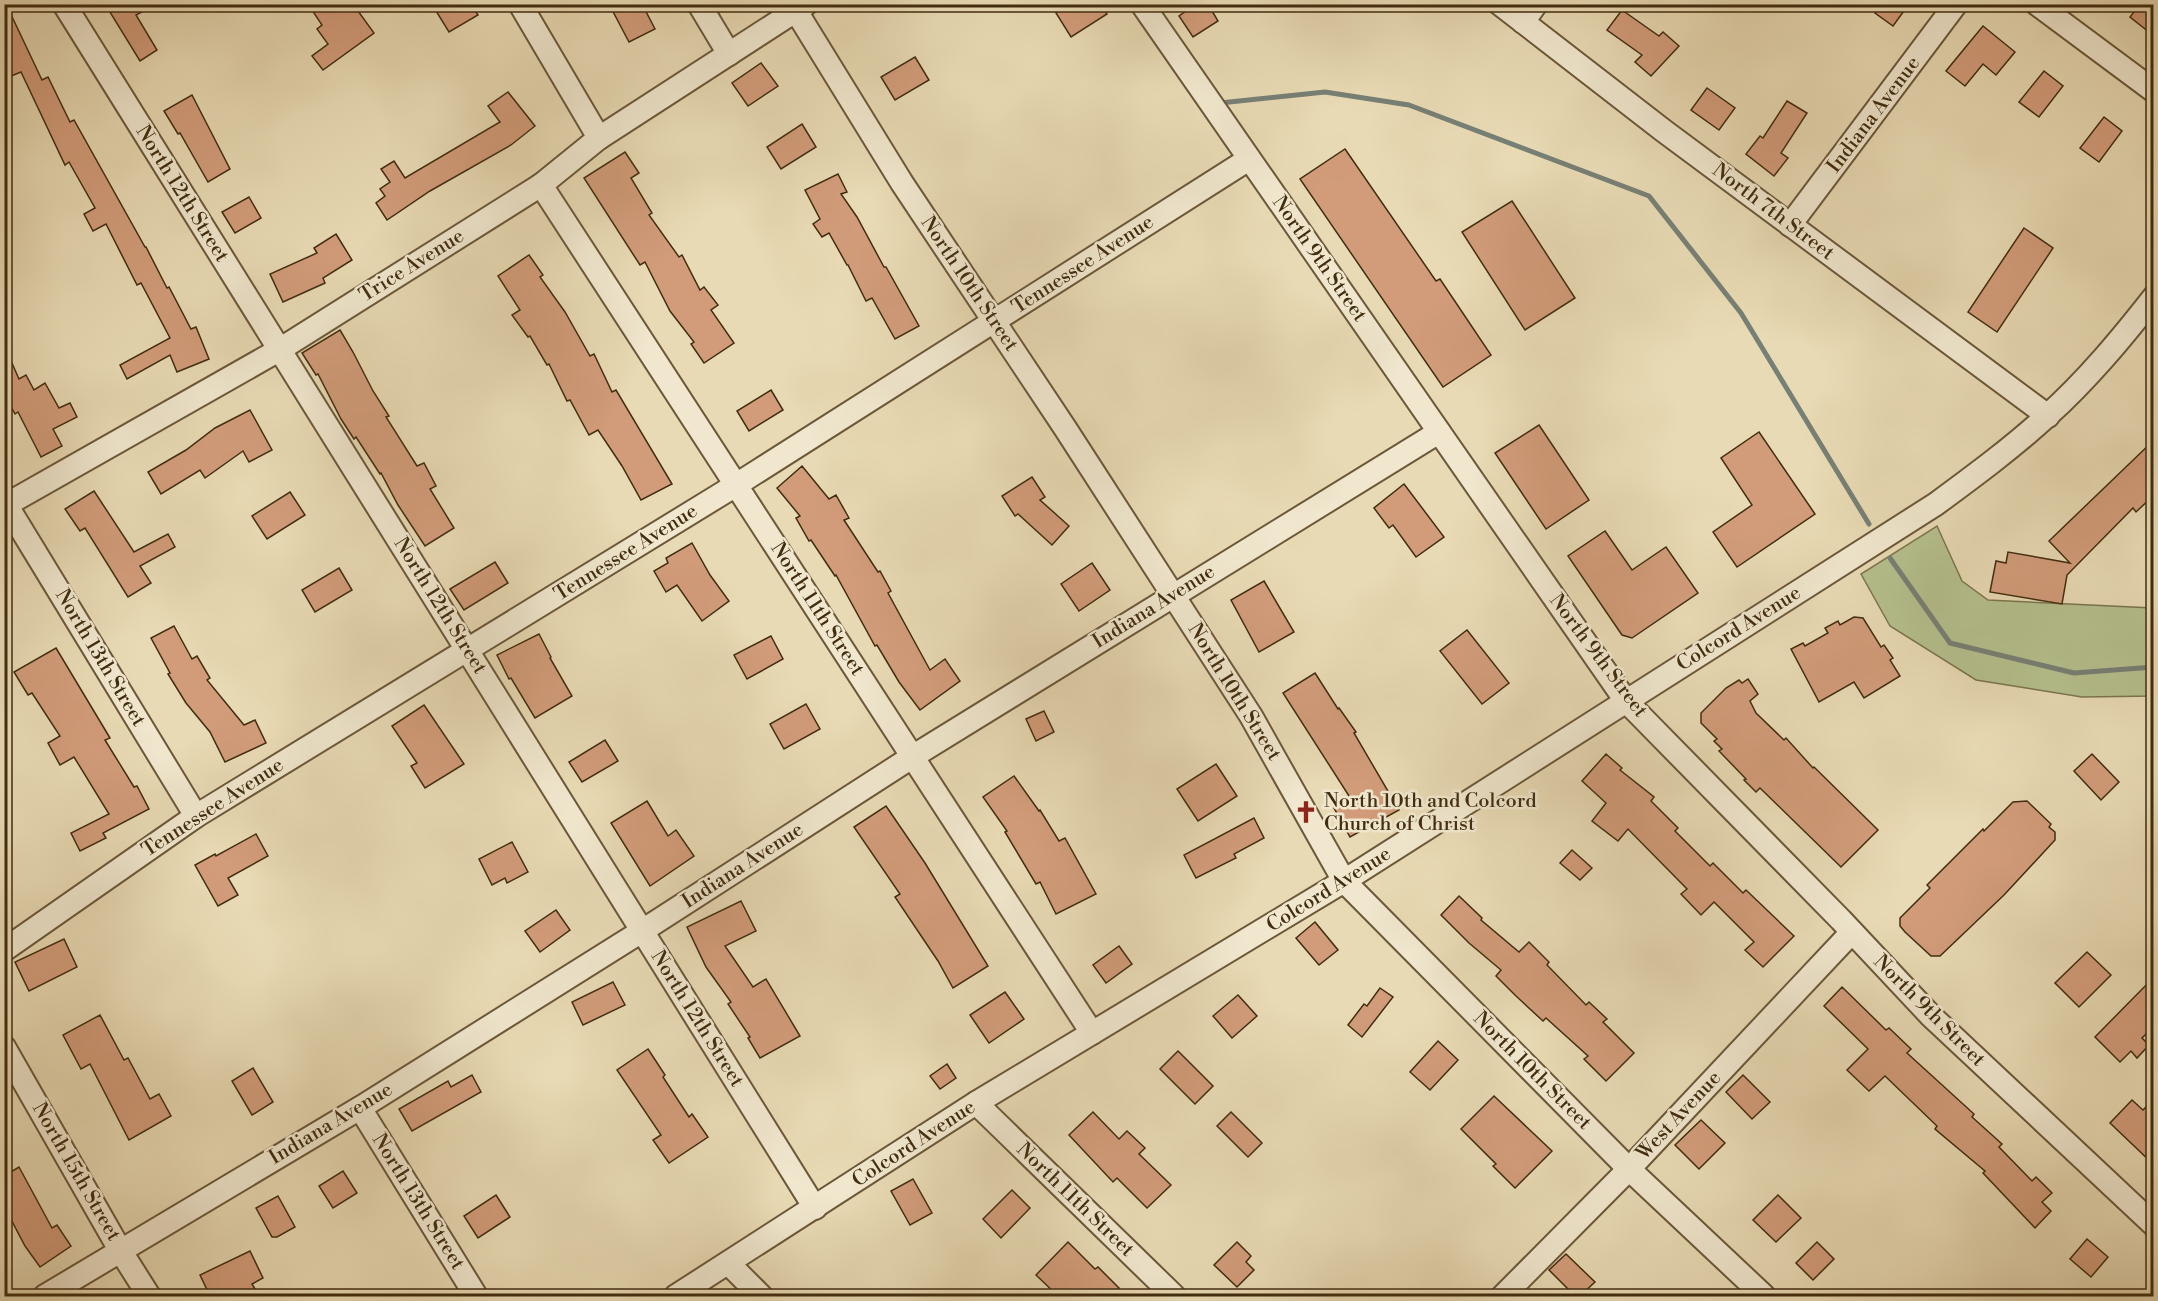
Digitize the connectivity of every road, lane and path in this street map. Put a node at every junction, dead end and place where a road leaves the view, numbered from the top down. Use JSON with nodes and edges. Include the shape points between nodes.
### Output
{"nodes":[{"id":1,"x":64,"y":4,"type":"edge"},
{"id":2,"x":520,"y":4,"type":"edge"},
{"id":3,"x":699,"y":4,"type":"edge"},
{"id":4,"x":1142,"y":4,"type":"edge"},
{"id":5,"x":1500,"y":4,"type":"edge"},
{"id":6,"x":1956,"y":4,"type":"edge"},
{"id":7,"x":2037,"y":4,"type":"edge"},
{"id":8,"x":801,"y":8,"type":"edge"},
{"id":9,"x":1529,"y":13,"type":"edge"},
{"id":10,"x":729,"y":54,"type":"junction"},
{"id":11,"x":2154,"y":91,"type":"edge"},
{"id":12,"x":599,"y":138,"type":"junction"},
{"id":13,"x":1249,"y":159,"type":"junction"},
{"id":14,"x":541,"y":184,"type":"junction"},
{"id":15,"x":1790,"y":225,"type":"junction"},
{"id":16,"x":2154,"y":297,"type":"edge"},
{"id":17,"x":994,"y":321,"type":"junction"},
{"id":18,"x":279,"y":350,"type":"junction"},
{"id":19,"x":2048,"y":416,"type":"junction"},
{"id":20,"x":1438,"y":432,"type":"junction"},
{"id":21,"x":736,"y":485,"type":"junction"},
{"id":22,"x":5,"y":504,"type":"edge"},
{"id":23,"x":1173,"y":595,"type":"junction"},
{"id":24,"x":467,"y":651,"type":"junction"},
{"id":25,"x":1626,"y":700,"type":"junction"},
{"id":26,"x":912,"y":757,"type":"junction"},
{"id":27,"x":196,"y":816,"type":"junction"},
{"id":28,"x":1344,"y":881,"type":"junction"},
{"id":29,"x":642,"y":931,"type":"junction"},
{"id":30,"x":1852,"y":932,"type":"junction"},
{"id":31,"x":4,"y":950,"type":"edge"},
{"id":32,"x":1092,"y":1033,"type":"junction"},
{"id":33,"x":4,"y":1047,"type":"edge"},
{"id":34,"x":976,"y":1103,"type":"junction"},
{"id":35,"x":360,"y":1108,"type":"junction"},
{"id":36,"x":1629,"y":1169,"type":"junction"},
{"id":37,"x":815,"y":1208,"type":"junction"},
{"id":38,"x":2154,"y":1225,"type":"edge"},
{"id":39,"x":120,"y":1250,"type":"junction"},
{"id":40,"x":729,"y":1264,"type":"junction"},
{"id":41,"x":45,"y":1296,"type":"edge"},
{"id":42,"x":149,"y":1296,"type":"edge"},
{"id":43,"x":476,"y":1296,"type":"edge"},
{"id":44,"x":676,"y":1296,"type":"edge"},
{"id":45,"x":761,"y":1296,"type":"edge"},
{"id":46,"x":1174,"y":1296,"type":"edge"},
{"id":47,"x":1503,"y":1296,"type":"edge"},
{"id":48,"x":1764,"y":1296,"type":"edge"}],
"edges":[{"from":1,"to":18,"type":"street","name":"North 12th Street"},
{"from":2,"to":12,"type":"street"},
{"from":3,"to":10,"type":"street"},
{"from":4,"to":13,"type":"street","name":"North 9th Street"},
{"from":5,"to":9,"type":"street","name":"North 7th Street"},
{"from":6,"to":15,"type":"street","name":"Indiana Avenue"},
{"from":7,"to":11,"type":"street"},
{"from":8,"to":10,"type":"street","name":"Trice Avenue"},
{"from":8,"to":17,"type":"street","name":"North 10th Street","via":[[902,183]]},
{"from":9,"to":15,"type":"street","name":"North 7th Street"},
{"from":10,"to":12,"type":"street","name":"Trice Avenue"},
{"from":12,"to":14,"type":"street","name":"Trice Avenue"},
{"from":13,"to":17,"type":"street","name":"Tennessee Avenue"},
{"from":13,"to":20,"type":"street","name":"North 9th Street"},
{"from":14,"to":18,"type":"street","name":"Trice Avenue"},
{"from":14,"to":21,"type":"street","name":"North 11th Street"},
{"from":15,"to":19,"type":"street","name":"North 7th Street"},
{"from":16,"to":19,"type":"street","name":"Colcord Avenue","via":[[2113,349]]},
{"from":17,"to":21,"type":"street","name":"Tennessee Avenue"},
{"from":17,"to":23,"type":"street","name":"North 10th Street"},
{"from":18,"to":22,"type":"street","name":"Trice Avenue"},
{"from":18,"to":24,"type":"street","name":"North 12th Street"},
{"from":19,"to":25,"type":"street","name":"Colcord Avenue","via":[[1988,467],[1936,504]]},
{"from":20,"to":23,"type":"street","name":"Indiana Avenue"},
{"from":20,"to":25,"type":"street","name":"North 9th Street"},
{"from":21,"to":24,"type":"street","name":"Tennessee Avenue"},
{"from":21,"to":26,"type":"street","name":"North 11th Street"},
{"from":22,"to":27,"type":"street","name":"North 13th Street"},
{"from":23,"to":26,"type":"street","name":"Indiana Avenue"},
{"from":23,"to":28,"type":"street","name":"North 10th Street","via":[[1251,716]]},
{"from":24,"to":27,"type":"street","name":"Tennessee Avenue"},
{"from":24,"to":29,"type":"street","name":"North 12th Street"},
{"from":25,"to":28,"type":"street","name":"Colcord Avenue"},
{"from":25,"to":30,"type":"street","name":"North 9th Street"},
{"from":26,"to":29,"type":"street","name":"Indiana Avenue"},
{"from":26,"to":32,"type":"street","name":"North 11th Street"},
{"from":27,"to":31,"type":"street","name":"Tennessee Avenue"},
{"from":28,"to":32,"type":"street","name":"Colcord Avenue"},
{"from":28,"to":36,"type":"street","name":"North 10th Street"},
{"from":29,"to":35,"type":"street","name":"Indiana Avenue"},
{"from":29,"to":37,"type":"street","name":"North 12th Street"},
{"from":30,"to":36,"type":"street","name":"West Avenue"},
{"from":30,"to":38,"type":"street","name":"North 9th Street","via":[[1930,1016]]},
{"from":32,"to":34,"type":"street","name":"Colcord Avenue"},
{"from":33,"to":39,"type":"street","name":"North 15th Street"},
{"from":34,"to":37,"type":"street","name":"Colcord Avenue"},
{"from":34,"to":46,"type":"street","name":"North 11th Street"},
{"from":35,"to":39,"type":"street","name":"Indiana Avenue"},
{"from":35,"to":43,"type":"street","name":"North 13th Street"},
{"from":36,"to":47,"type":"street","name":"West Avenue"},
{"from":36,"to":48,"type":"street","name":"North 10th Street"},
{"from":37,"to":40,"type":"street","name":"Colcord Avenue"},
{"from":39,"to":41,"type":"street","name":"Indiana Avenue"},
{"from":39,"to":42,"type":"street","name":"North 15th Street"},
{"from":40,"to":44,"type":"street","name":"Colcord Avenue"},
{"from":40,"to":45,"type":"street"}]}
